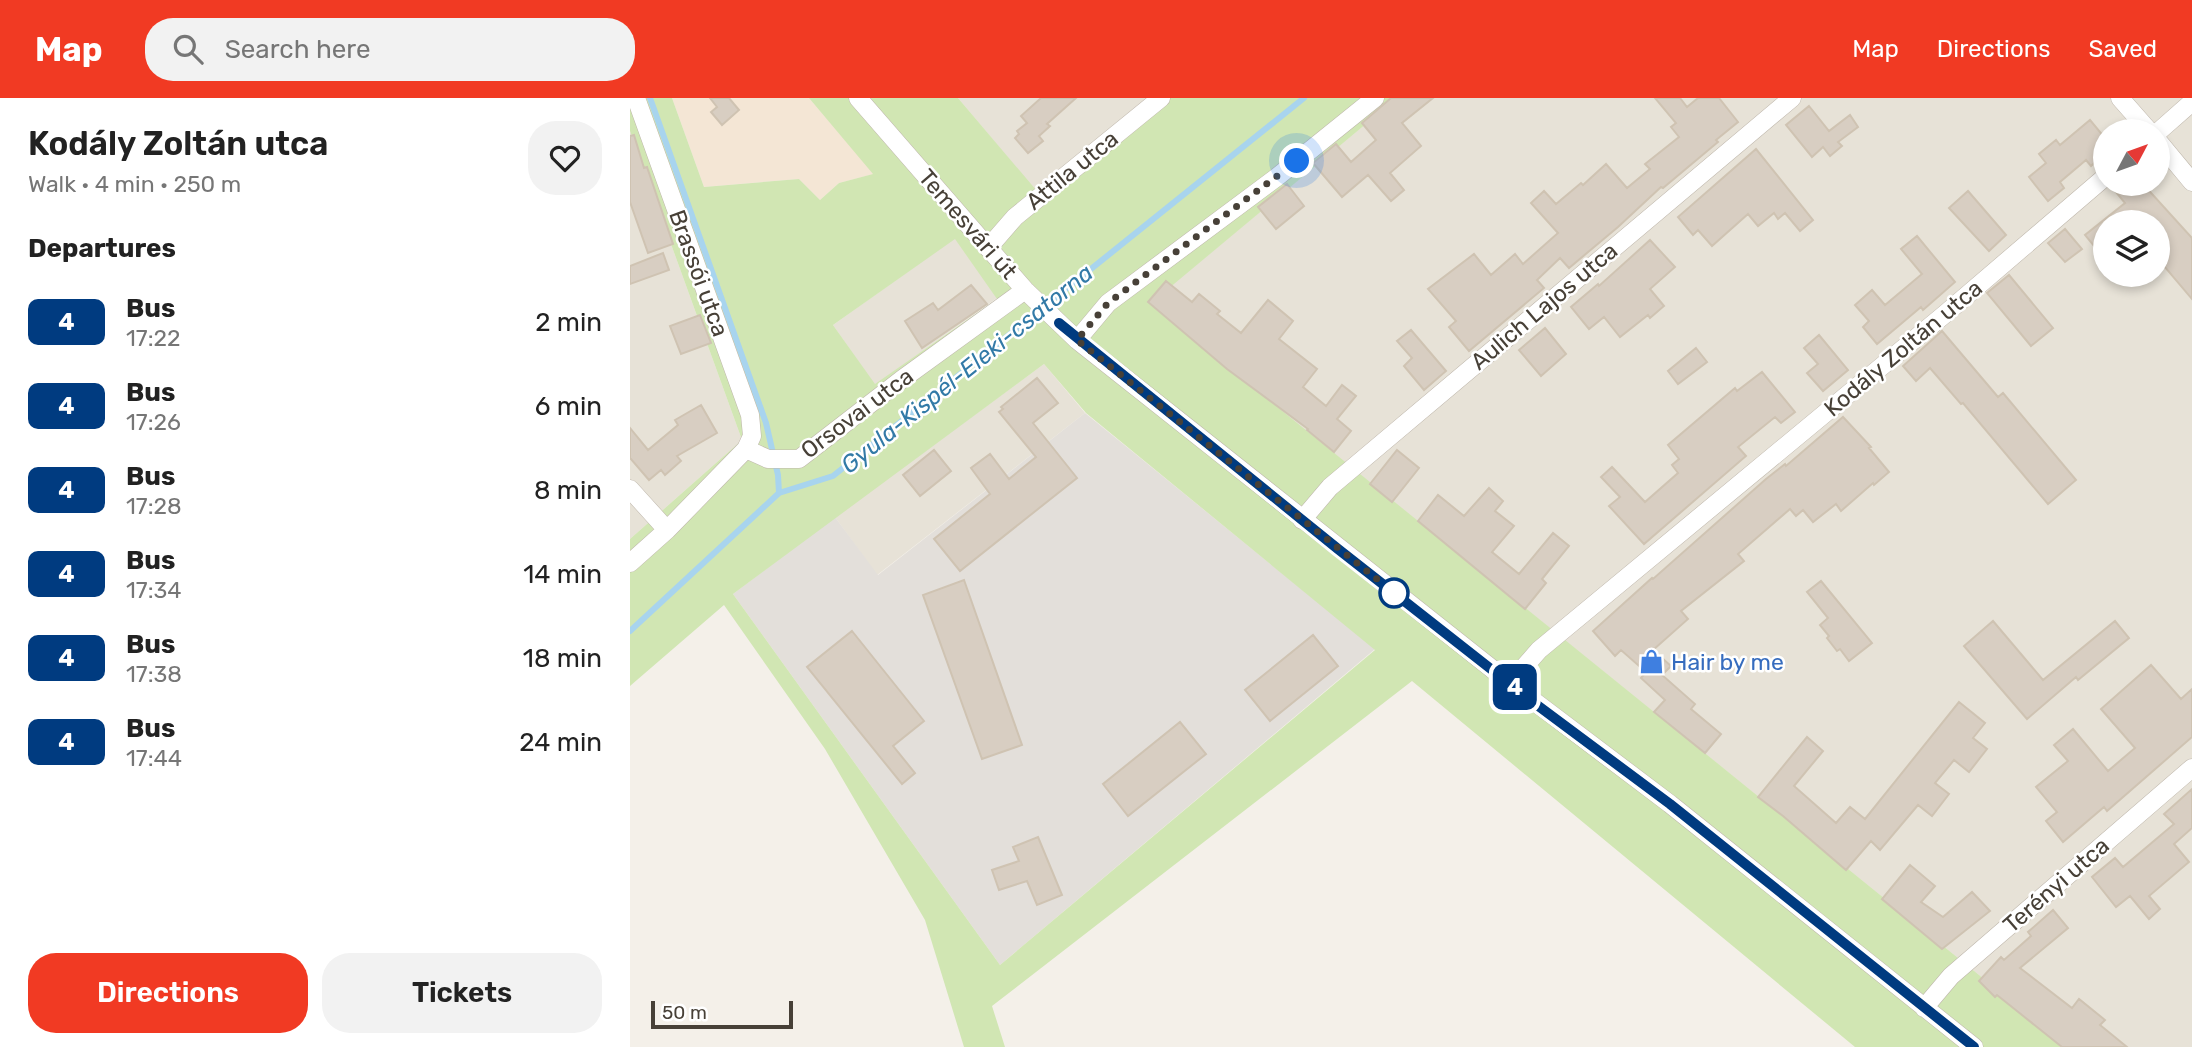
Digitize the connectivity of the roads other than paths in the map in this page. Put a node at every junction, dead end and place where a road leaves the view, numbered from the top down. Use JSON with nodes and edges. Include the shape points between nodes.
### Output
{"nodes":[{"id":1,"x":636,"y":98,"type":"edge"},
{"id":2,"x":858,"y":98,"type":"edge"},
{"id":3,"x":1161,"y":98,"type":"edge"},
{"id":4,"x":1375,"y":98,"type":"edge"},
{"id":5,"x":1791,"y":98,"type":"edge"},
{"id":6,"x":2120,"y":98,"type":"edge"},
{"id":7,"x":2192,"y":102,"type":"edge"},
{"id":8,"x":2138,"y":119,"type":"edge"},
{"id":9,"x":2170,"y":121,"type":"edge"},
{"id":10,"x":2170,"y":155,"type":"edge"},
{"id":11,"x":2192,"y":182,"type":"edge"},
{"id":12,"x":2093,"y":187,"type":"edge"},
{"id":13,"x":988,"y":248,"type":"junction"},
{"id":14,"x":1028,"y":294,"type":"junction"},
{"id":15,"x":1077,"y":340,"type":"junction"},
{"id":16,"x":746,"y":449,"type":"junction"},
{"id":17,"x":630,"y":489,"type":"edge"},
{"id":18,"x":1302,"y":520,"type":"junction"},
{"id":19,"x":667,"y":530,"type":"junction"},
{"id":20,"x":630,"y":563,"type":"edge"},
{"id":21,"x":1510,"y":683,"type":"junction"},
{"id":22,"x":2192,"y":768,"type":"edge"},
{"id":23,"x":1924,"y":1008,"type":"junction"},
{"id":24,"x":1974,"y":1047,"type":"edge"}],
"edges":[{"from":1,"to":16,"type":"street","name":"Brassói utca","via":[[750,415]]},
{"from":2,"to":13,"type":"street","name":"Temesvári út"},
{"from":3,"to":13,"type":"street","name":"Attila utca","via":[[1015,217]]},
{"from":4,"to":15,"type":"street","via":[[1108,303]]},
{"from":5,"to":18,"type":"street","name":"Aulich Lajos utca","via":[[1329,487]]},
{"from":6,"to":8,"type":"street"},
{"from":7,"to":9,"type":"street"},
{"from":10,"to":11,"type":"street"},
{"from":12,"to":21,"type":"street","name":"Kodály Zoltán utca","via":[[1539,650]]},
{"from":13,"to":14,"type":"street","name":"Temesvári út"},
{"from":14,"to":15,"type":"street","name":"Temesvári út"},
{"from":14,"to":16,"type":"street","name":"Orsovai utca","via":[[901,380],[799,459],[775,460]]},
{"from":15,"to":18,"type":"street","name":"Temesvári út"},
{"from":16,"to":19,"type":"street"},
{"from":17,"to":19,"type":"street"},
{"from":18,"to":21,"type":"street","name":"Temesvári út"},
{"from":19,"to":20,"type":"street"},
{"from":21,"to":23,"type":"street","name":"Temesvári út","via":[[1670,804]]},
{"from":22,"to":23,"type":"street","name":"Terényi utca","via":[[1951,975]]},
{"from":23,"to":24,"type":"street","name":"Temesvári út"}]}
